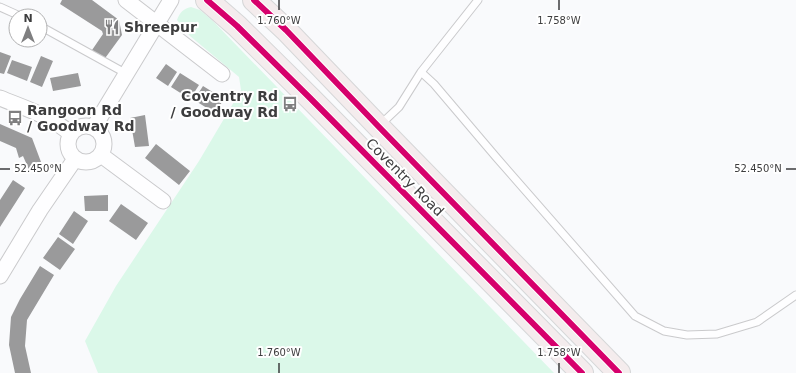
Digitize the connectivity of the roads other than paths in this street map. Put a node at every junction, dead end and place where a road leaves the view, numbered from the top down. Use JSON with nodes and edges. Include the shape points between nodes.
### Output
{"nodes":[{"id":1,"x":126,"y":0,"type":"edge"},
{"id":2,"x":171,"y":0,"type":"edge"},
{"id":3,"x":207,"y":0,"type":"edge"},
{"id":4,"x":254,"y":0,"type":"edge"},
{"id":5,"x":478,"y":0,"type":"edge"},
{"id":6,"x":157,"y":24,"type":"junction"},
{"id":7,"x":48,"y":30,"type":"edge"},
{"id":8,"x":421,"y":72,"type":"junction"},
{"id":9,"x":127,"y":74,"type":"junction"},
{"id":10,"x":222,"y":74,"type":"dead end"},
{"id":11,"x":0,"y":98,"type":"edge"},
{"id":12,"x":94,"y":127,"type":"junction"},
{"id":13,"x":379,"y":127,"type":"junction"},
{"id":14,"x":71,"y":134,"type":"junction"},
{"id":15,"x":101,"y":156,"type":"junction"},
{"id":16,"x":75,"y":159,"type":"junction"},
{"id":17,"x":162,"y":201,"type":"dead end"},
{"id":18,"x":0,"y":276,"type":"edge"},
{"id":19,"x":796,"y":295,"type":"edge"},
{"id":20,"x":582,"y":373,"type":"edge"},
{"id":21,"x":619,"y":373,"type":"edge"}],
"edges":[{"from":1,"to":6,"type":"street"},
{"from":2,"to":6,"type":"street"},
{"from":3,"to":20,"type":"highway","name":"Coventry Road","via":[[237,26]]},
{"from":4,"to":13,"type":"highway","name":"Coventry Road"},
{"from":5,"to":8,"type":"lane"},
{"from":6,"to":9,"type":"street"},
{"from":6,"to":10,"type":"street"},
{"from":7,"to":9,"type":"lane"},
{"from":8,"to":13,"type":"lane","via":[[399,107]]},
{"from":8,"to":19,"type":"lane","via":[[635,316],[664,331],[687,335],[717,334],[757,322]]},
{"from":9,"to":12,"type":"street"},
{"from":11,"to":14,"type":"street","via":[[35,112]]},
{"from":12,"to":14,"type":"street","via":[[81,126]]},
{"from":12,"to":15,"type":"street","via":[[104,140]]},
{"from":13,"to":21,"type":"highway","name":"Coventry Road"},
{"from":14,"to":16,"type":"street","via":[[68,147]]},
{"from":15,"to":16,"type":"street","via":[[90,162]]},
{"from":15,"to":17,"type":"street"},
{"from":16,"to":18,"type":"street"}]}
